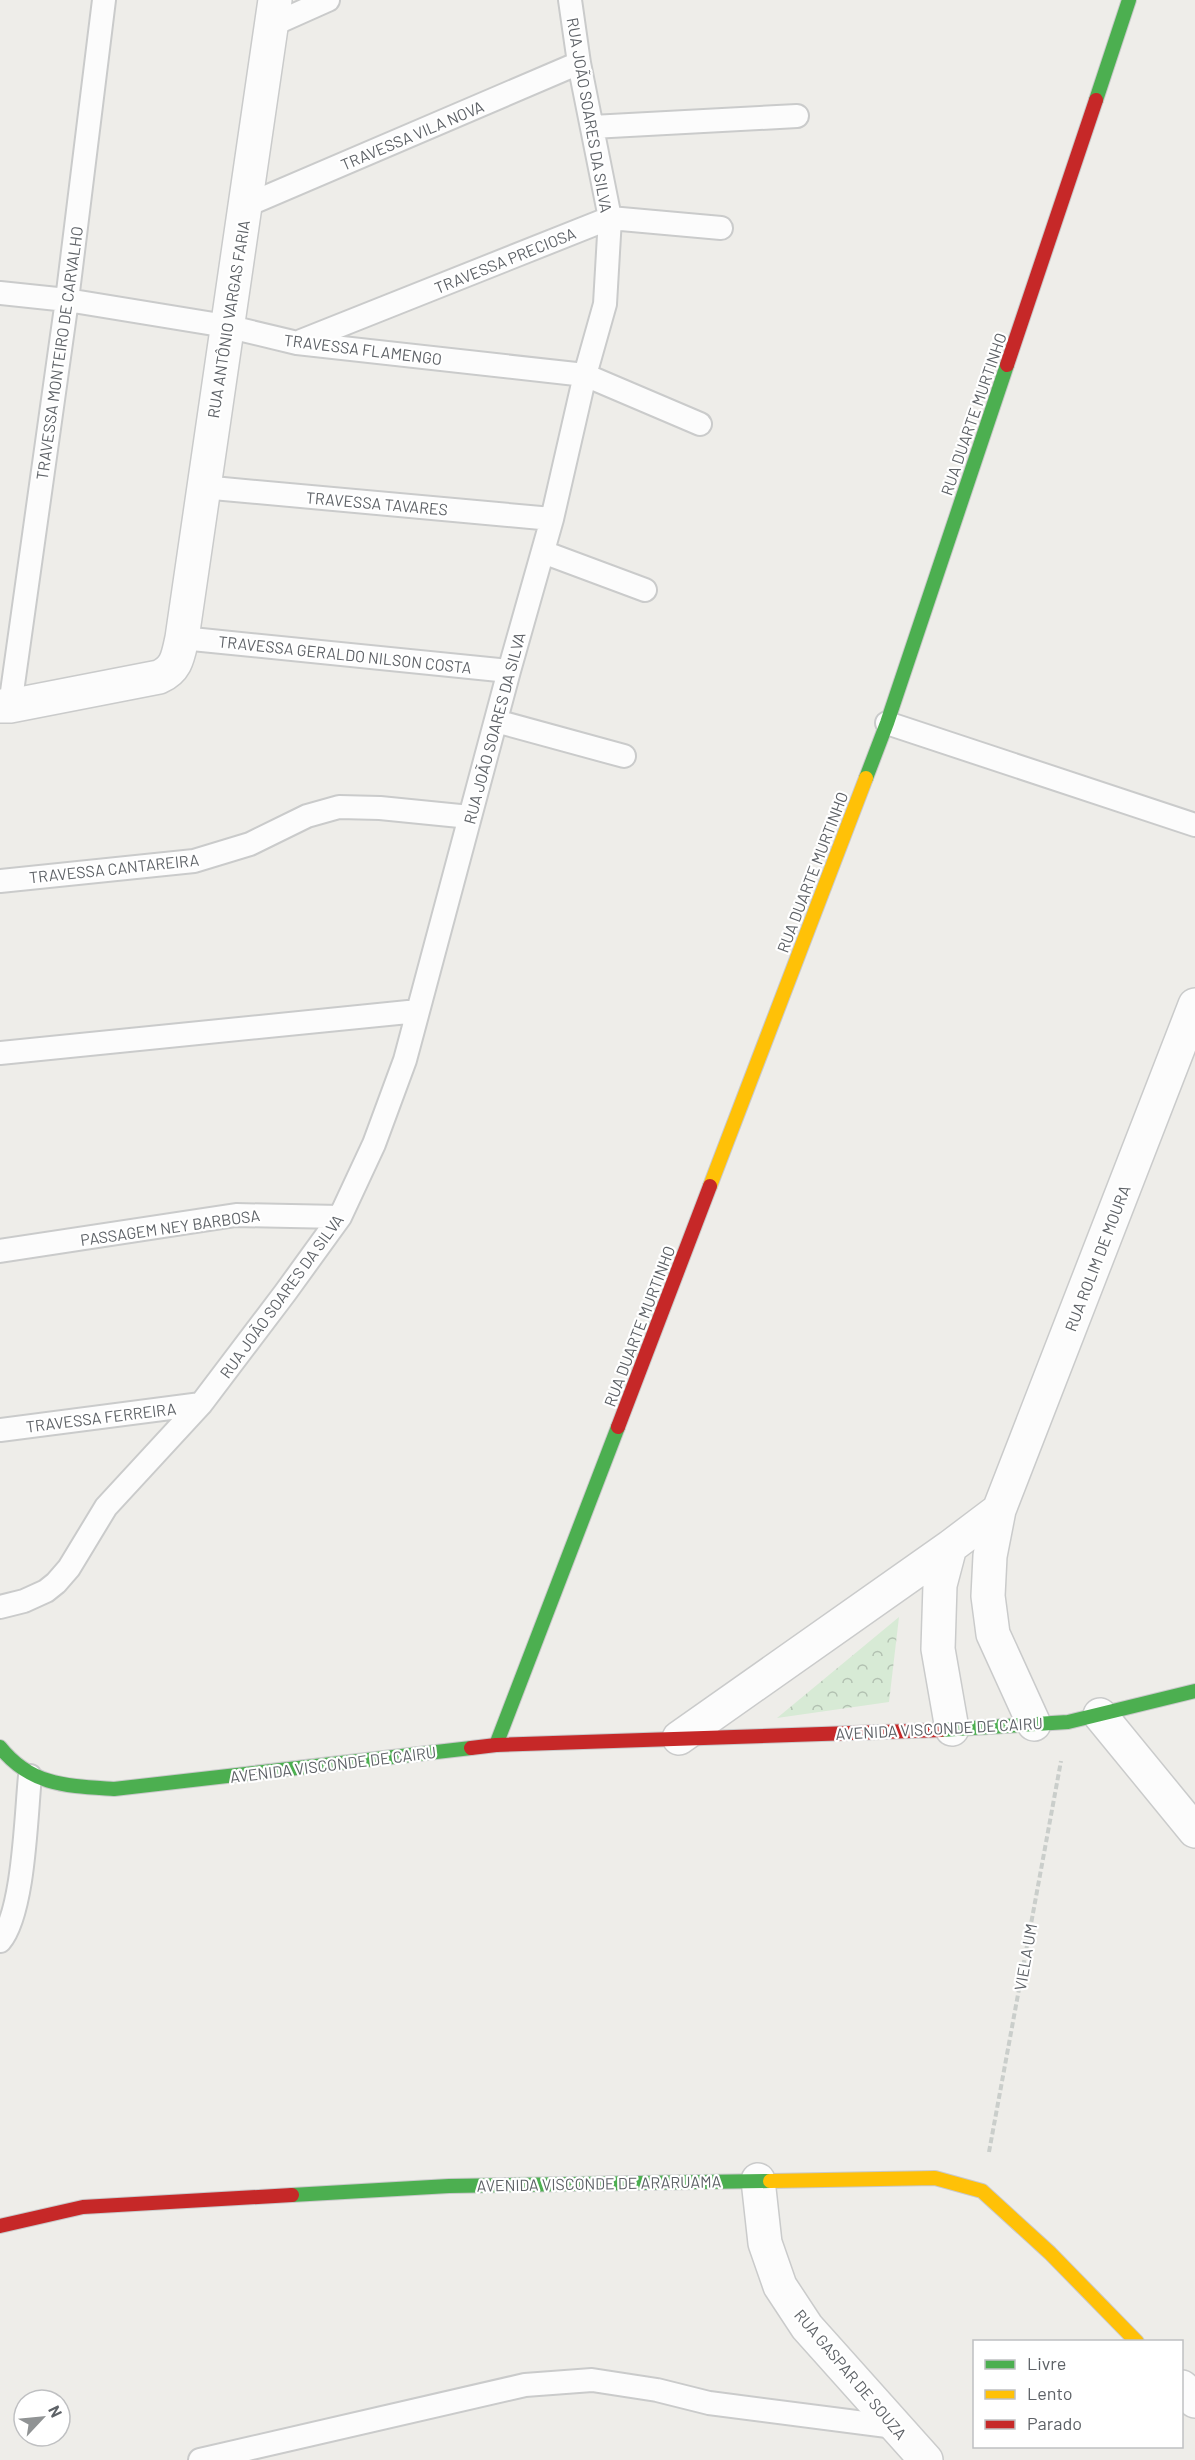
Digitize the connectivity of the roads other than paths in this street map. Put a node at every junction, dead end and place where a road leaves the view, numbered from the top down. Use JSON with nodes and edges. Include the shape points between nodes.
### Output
{"nodes":[{"id":1,"x":104,"y":0,"type":"edge"},
{"id":2,"x":328,"y":0,"type":"edge"},
{"id":3,"x":570,"y":0,"type":"edge"},
{"id":4,"x":1129,"y":0,"type":"edge"},
{"id":5,"x":273,"y":12,"type":"edge"},
{"id":6,"x":579,"y":63,"type":"junction"},
{"id":7,"x":797,"y":116,"type":"dead end"},
{"id":8,"x":592,"y":127,"type":"junction"},
{"id":9,"x":244,"y":206,"type":"junction"},
{"id":10,"x":610,"y":218,"type":"junction"},
{"id":11,"x":721,"y":228,"type":"dead end"},
{"id":12,"x":0,"y":293,"type":"edge"},
{"id":13,"x":67,"y":300,"type":"junction"},
{"id":14,"x":226,"y":326,"type":"junction"},
{"id":15,"x":297,"y":343,"type":"junction"},
{"id":16,"x":585,"y":375,"type":"junction"},
{"id":17,"x":700,"y":424,"type":"dead end"},
{"id":18,"x":202,"y":488,"type":"junction"},
{"id":19,"x":552,"y":519,"type":"junction"},
{"id":20,"x":543,"y":552,"type":"junction"},
{"id":21,"x":645,"y":590,"type":"dead end"},
{"id":22,"x":182,"y":638,"type":"junction"},
{"id":23,"x":509,"y":671,"type":"junction"},
{"id":24,"x":5,"y":706,"type":"edge"},
{"id":25,"x":496,"y":721,"type":"junction"},
{"id":26,"x":887,"y":723,"type":"junction"},
{"id":27,"x":624,"y":756,"type":"dead end"},
{"id":28,"x":470,"y":817,"type":"junction"},
{"id":29,"x":1195,"y":825,"type":"edge"},
{"id":30,"x":0,"y":881,"type":"edge"},
{"id":31,"x":1195,"y":1005,"type":"edge"},
{"id":32,"x":418,"y":1011,"type":"junction"},
{"id":33,"x":0,"y":1053,"type":"edge"},
{"id":34,"x":340,"y":1217,"type":"junction"},
{"id":35,"x":0,"y":1251,"type":"edge"},
{"id":36,"x":201,"y":1404,"type":"junction"},
{"id":37,"x":0,"y":1430,"type":"edge"},
{"id":38,"x":999,"y":1510,"type":"junction"},
{"id":39,"x":950,"y":1547,"type":"junction"},
{"id":40,"x":0,"y":1606,"type":"edge"},
{"id":41,"x":1195,"y":1691,"type":"edge"},
{"id":42,"x":1100,"y":1715,"type":"junction"},
{"id":43,"x":1034,"y":1724,"type":"junction"},
{"id":44,"x":952,"y":1729,"type":"junction"},
{"id":45,"x":679,"y":1738,"type":"junction"},
{"id":46,"x":496,"y":1745,"type":"junction"},
{"id":47,"x":0,"y":1748,"type":"edge"},
{"id":48,"x":30,"y":1776,"type":"junction"},
{"id":49,"x":1195,"y":1831,"type":"edge"},
{"id":50,"x":0,"y":1941,"type":"edge"},
{"id":51,"x":758,"y":2180,"type":"junction"},
{"id":52,"x":0,"y":2226,"type":"edge"},
{"id":53,"x":1135,"y":2340,"type":"edge"},
{"id":54,"x":1183,"y":2388,"type":"edge"},
{"id":55,"x":1195,"y":2401,"type":"edge"},
{"id":56,"x":895,"y":2427,"type":"junction"},
{"id":57,"x":200,"y":2460,"type":"edge"},
{"id":58,"x":926,"y":2460,"type":"edge"}],
"edges":[{"from":1,"to":13,"type":"lane","name":"TRAVESSA MONTEIRO DE CARVALHO"},
{"from":2,"to":5,"type":"lane"},
{"from":3,"to":6,"type":"lane","name":"RUA JOÃO SOARES DA SILVA"},
{"from":4,"to":26,"type":"street","name":"RUA DUARTE MURTINHO"},
{"from":5,"to":9,"type":"street","name":"RUA ANTÔNIO VARGAS FARIA"},
{"from":6,"to":8,"type":"lane","name":"RUA JOÃO SOARES DA SILVA"},
{"from":6,"to":9,"type":"lane","name":"TRAVESSA VILA NOVA"},
{"from":7,"to":8,"type":"lane"},
{"from":8,"to":10,"type":"lane","name":"RUA JOÃO SOARES DA SILVA"},
{"from":9,"to":14,"type":"street","name":"RUA ANTÔNIO VARGAS FARIA"},
{"from":10,"to":11,"type":"lane","name":"TRAVESSA PRECIOSA"},
{"from":10,"to":15,"type":"lane","name":"TRAVESSA PRECIOSA"},
{"from":10,"to":16,"type":"lane","name":"RUA JOÃO SOARES DA SILVA","via":[[605,304]]},
{"from":12,"to":13,"type":"lane","name":"TRAVESSA FLAMENGO"},
{"from":13,"to":14,"type":"lane","name":"TRAVESSA FLAMENGO"},
{"from":13,"to":24,"type":"lane","name":"TRAVESSA MONTEIRO DE CARVALHO"},
{"from":14,"to":15,"type":"lane","name":"TRAVESSA FLAMENGO"},
{"from":14,"to":18,"type":"street","name":"RUA ANTÔNIO VARGAS FARIA"},
{"from":15,"to":16,"type":"lane","name":"TRAVESSA FLAMENGO"},
{"from":16,"to":17,"type":"lane","name":"TRAVESSA FLAMENGO"},
{"from":16,"to":19,"type":"lane","name":"RUA JOÃO SOARES DA SILVA"},
{"from":18,"to":19,"type":"lane","name":"TRAVESSA TAVARES"},
{"from":18,"to":22,"type":"street","name":"RUA ANTÔNIO VARGAS FARIA"},
{"from":19,"to":20,"type":"lane","name":"RUA JOÃO SOARES DA SILVA"},
{"from":20,"to":21,"type":"lane"},
{"from":20,"to":23,"type":"lane","name":"RUA JOÃO SOARES DA SILVA"},
{"from":22,"to":23,"type":"lane","name":"TRAVESSA GERALDO NILSON COSTA"},
{"from":22,"to":24,"type":"street","name":"RUA ANTÔNIO VARGAS FARIA","via":[[176,665],[159,677]]},
{"from":23,"to":25,"type":"lane","name":"RUA JOÃO SOARES DA SILVA"},
{"from":25,"to":27,"type":"lane"},
{"from":25,"to":28,"type":"lane","name":"RUA JOÃO SOARES DA SILVA"},
{"from":26,"to":29,"type":"lane"},
{"from":26,"to":46,"type":"street","name":"RUA DUARTE MURTINHO"},
{"from":28,"to":30,"type":"lane","name":"TRAVESSA CANTAREIRA","via":[[339,807],[307,816],[250,844],[194,861]]},
{"from":28,"to":32,"type":"lane","name":"RUA JOÃO SOARES DA SILVA"},
{"from":31,"to":38,"type":"street","name":"RUA ROLIM DE MOURA"},
{"from":32,"to":33,"type":"lane"},
{"from":32,"to":34,"type":"lane","name":"RUA JOÃO SOARES DA SILVA","via":[[405,1060],[374,1144]]},
{"from":34,"to":35,"type":"lane","name":"PASSAGEM NEY BARBOSA","via":[[236,1215]]},
{"from":34,"to":36,"type":"lane","name":"RUA JOÃO SOARES DA SILVA"},
{"from":36,"to":37,"type":"lane","name":"TRAVESSA FERREIRA"},
{"from":36,"to":40,"type":"lane","name":"RUA JOÃO SOARES DA SILVA","via":[[106,1507],[56,1583],[24,1601]]},
{"from":38,"to":39,"type":"street"},
{"from":38,"to":43,"type":"street","name":"RUA ROLIM DE MOURA","via":[[990,1556],[988,1596],[993,1634]]},
{"from":39,"to":44,"type":"street","via":[[940,1585],[938,1649]]},
{"from":39,"to":45,"type":"street"},
{"from":41,"to":42,"type":"street","name":"AVENIDA VISCONDE DE CAIRU"},
{"from":42,"to":43,"type":"street","name":"AVENIDA VISCONDE DE CAIRU"},
{"from":42,"to":49,"type":"street"},
{"from":43,"to":44,"type":"street","name":"AVENIDA VISCONDE DE CAIRU"},
{"from":44,"to":45,"type":"street","name":"AVENIDA VISCONDE DE CAIRU"},
{"from":45,"to":46,"type":"street","name":"AVENIDA VISCONDE DE CAIRU"},
{"from":46,"to":48,"type":"street","name":"AVENIDA VISCONDE DE CAIRU","via":[[114,1789],[62,1785]]},
{"from":47,"to":48,"type":"street","name":"AVENIDA VISCONDE DE CAIRU"},
{"from":48,"to":50,"type":"lane","via":[[16,1905]]},
{"from":51,"to":52,"type":"street","name":"AVENIDA VISCONDE DE ARARUAMA","via":[[449,2186],[95,2206]]},
{"from":51,"to":53,"type":"street","name":"AVENIDA VISCONDE DE ARARUAMA","via":[[936,2178],[982,2191],[1050,2253]]},
{"from":51,"to":56,"type":"street","name":"RUA GASPAR DE SOUZA","via":[[765,2242],[780,2286],[807,2327]]},
{"from":54,"to":55,"type":"street"},
{"from":56,"to":57,"type":"lane","via":[[709,2403],[592,2380],[525,2385]]},
{"from":56,"to":58,"type":"street","name":"RUA GASPAR DE SOUZA"}]}
